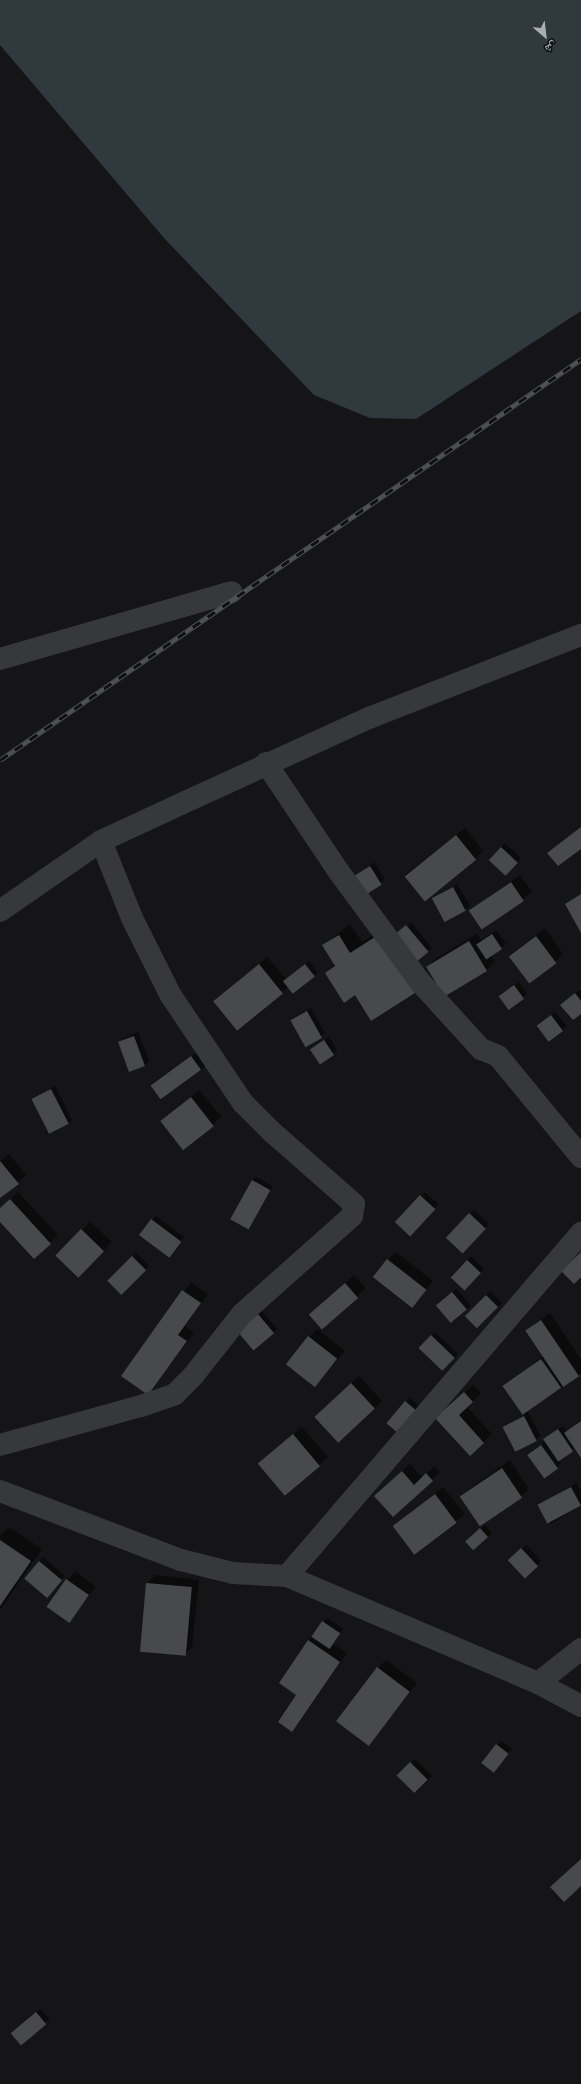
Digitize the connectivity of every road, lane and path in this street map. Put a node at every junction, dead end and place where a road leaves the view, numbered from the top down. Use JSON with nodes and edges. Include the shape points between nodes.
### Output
{"nodes":[{"id":1,"x":232,"y":592,"type":"dead end"},
{"id":2,"x":581,"y":634,"type":"edge"},
{"id":3,"x":0,"y":659,"type":"edge"},
{"id":4,"x":266,"y":763,"type":"junction"},
{"id":5,"x":101,"y":842,"type":"junction"},
{"id":6,"x":0,"y":911,"type":"edge"},
{"id":7,"x":581,"y":1157,"type":"edge"},
{"id":8,"x":581,"y":1232,"type":"edge"},
{"id":9,"x":0,"y":1445,"type":"edge"},
{"id":10,"x":0,"y":1491,"type":"edge"},
{"id":11,"x":287,"y":1576,"type":"junction"},
{"id":12,"x":581,"y":1649,"type":"edge"},
{"id":13,"x":538,"y":1683,"type":"junction"},
{"id":14,"x":581,"y":1706,"type":"edge"}],
"edges":[{"from":1,"to":3,"type":"street"},
{"from":2,"to":4,"type":"street","via":[[370,718]]},
{"from":4,"to":5,"type":"street"},
{"from":4,"to":7,"type":"street","via":[[339,872],[420,982],[482,1048],[498,1056]]},
{"from":5,"to":6,"type":"street"},
{"from":5,"to":9,"type":"street","via":[[132,918],[171,996],[244,1103],[272,1132],[354,1204],[352,1216],[242,1314],[193,1376],[175,1394],[141,1406]]},
{"from":8,"to":11,"type":"street"},
{"from":10,"to":11,"type":"street","via":[[182,1560],[233,1573]]},
{"from":11,"to":13,"type":"street"},
{"from":12,"to":13,"type":"street"},
{"from":13,"to":14,"type":"street"}]}
